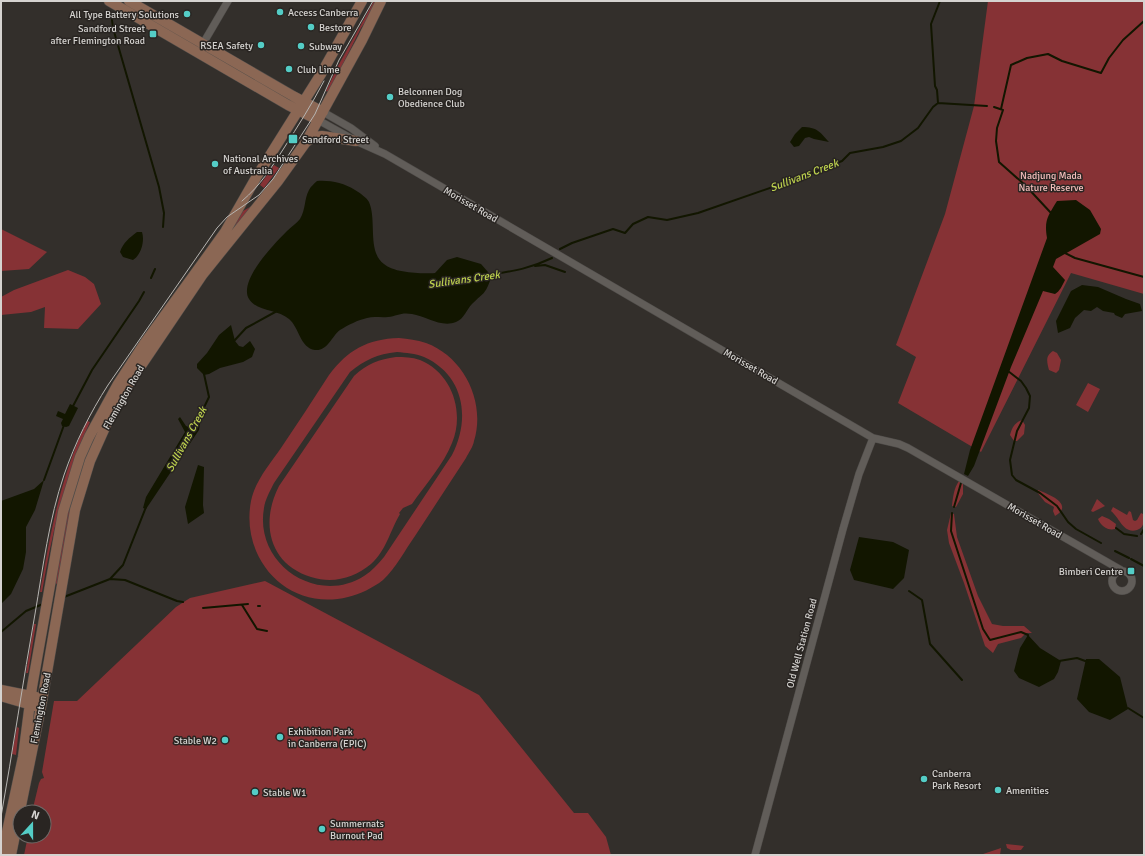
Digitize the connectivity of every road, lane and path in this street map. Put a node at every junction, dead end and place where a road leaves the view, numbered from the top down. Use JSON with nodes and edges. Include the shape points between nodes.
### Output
{"nodes":[{"id":1,"x":109,"y":1,"type":"edge"},
{"id":2,"x":129,"y":1,"type":"edge"},
{"id":3,"x":228,"y":1,"type":"edge"},
{"id":4,"x":362,"y":1,"type":"edge"},
{"id":5,"x":381,"y":1,"type":"edge"},
{"id":6,"x":122,"y":4,"type":"edge"},
{"id":7,"x":200,"y":49,"type":"junction"},
{"id":8,"x":301,"y":106,"type":"junction"},
{"id":9,"x":320,"y":116,"type":"junction"},
{"id":10,"x":356,"y":141,"type":"junction"},
{"id":11,"x":306,"y":142,"type":"junction"},
{"id":12,"x":385,"y":154,"type":"junction"},
{"id":13,"x":873,"y":438,"type":"junction"},
{"id":14,"x":1121,"y":570,"type":"dead end"},
{"id":15,"x":1,"y":690,"type":"edge"},
{"id":16,"x":1,"y":696,"type":"edge"},
{"id":17,"x":30,"y":701,"type":"junction"},
{"id":18,"x":41,"y":703,"type":"junction"},
{"id":19,"x":2,"y":855,"type":"edge"},
{"id":20,"x":11,"y":855,"type":"edge"},
{"id":21,"x":755,"y":855,"type":"edge"}],
"edges":[{"from":1,"to":6,"type":"main road"},
{"from":2,"to":7,"type":"main road"},
{"from":3,"to":7,"type":"street"},
{"from":4,"to":8,"type":"main road","name":"Flemington Road"},
{"from":5,"to":9,"type":"main road","name":"Flemington Road"},
{"from":6,"to":7,"type":"main road"},
{"from":7,"to":8,"type":"main road"},
{"from":8,"to":9,"type":"main road"},
{"from":8,"to":17,"type":"main road","name":"Flemington Road","via":[[225,232],[144,344],[92,430],[80,457],[63,512]]},
{"from":9,"to":10,"type":"street","name":"Morisset Road"},
{"from":9,"to":11,"type":"main road","name":"Flemington Road"},
{"from":9,"to":12,"type":"street","name":"Morisset Road","via":[[351,128]]},
{"from":10,"to":11,"type":"main road","via":[[322,136]]},
{"from":10,"to":12,"type":"street","name":"Morisset Road"},
{"from":11,"to":18,"type":"main road","name":"Flemington Road","via":[[203,274],[141,364],[112,412],[90,461],[75,510]]},
{"from":12,"to":13,"type":"street","name":"Morisset Road"},
{"from":13,"to":14,"type":"street","name":"Morisset Road","via":[[908,448]]},
{"from":13,"to":21,"type":"street","name":"Old Well Station Road","via":[[859,474],[843,529]]},
{"from":15,"to":17,"type":"main road"},
{"from":16,"to":17,"type":"main road"},
{"from":17,"to":18,"type":"main road"},
{"from":17,"to":19,"type":"main road","name":"Flemington Road","via":[[23,757]]},
{"from":18,"to":20,"type":"main road","name":"Flemington Road"}]}
